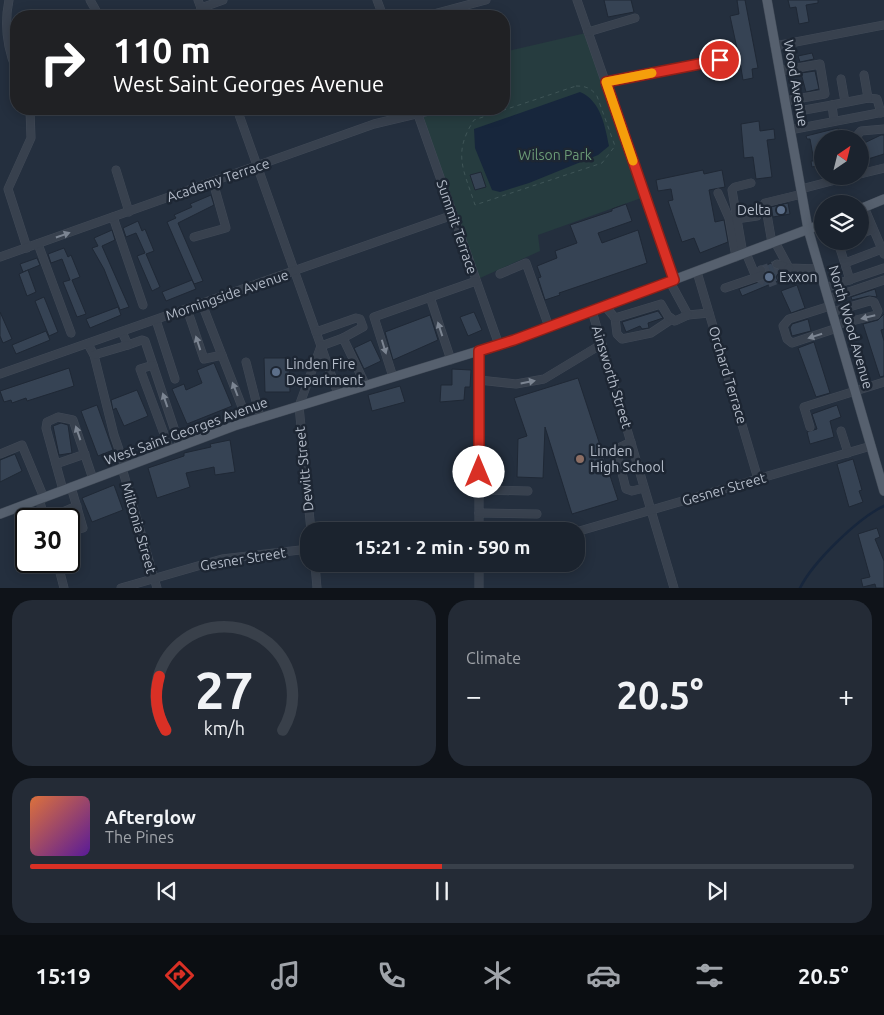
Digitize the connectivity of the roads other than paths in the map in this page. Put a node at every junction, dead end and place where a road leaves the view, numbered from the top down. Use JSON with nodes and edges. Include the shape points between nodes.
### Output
{"nodes":[{"id":1,"x":9,"y":0,"type":"edge"},
{"id":2,"x":223,"y":0,"type":"edge"},
{"id":3,"x":486,"y":0,"type":"edge"},
{"id":4,"x":577,"y":0,"type":"edge"},
{"id":5,"x":767,"y":0,"type":"edge"},
{"id":6,"x":201,"y":8,"type":"edge"},
{"id":7,"x":443,"y":10,"type":"edge"},
{"id":8,"x":635,"y":18,"type":"dead end"},
{"id":9,"x":884,"y":25,"type":"edge"},
{"id":10,"x":588,"y":32,"type":"junction"},
{"id":11,"x":775,"y":46,"type":"junction"},
{"id":12,"x":10,"y":54,"type":"edge"},
{"id":13,"x":720,"y":60,"type":"dead end"},
{"id":14,"x":780,"y":71,"type":"junction"},
{"id":15,"x":864,"y":76,"type":"dead end"},
{"id":16,"x":841,"y":79,"type":"dead end"},
{"id":17,"x":606,"y":82,"type":"junction"},
{"id":18,"x":868,"y":98,"type":"junction"},
{"id":19,"x":785,"y":101,"type":"junction"},
{"id":20,"x":845,"y":102,"type":"junction"},
{"id":21,"x":832,"y":105,"type":"junction"},
{"id":22,"x":799,"y":110,"type":"dead end"},
{"id":23,"x":882,"y":112,"type":"edge"},
{"id":24,"x":30,"y":115,"type":"edge"},
{"id":25,"x":238,"y":115,"type":"edge"},
{"id":26,"x":403,"y":115,"type":"edge"},
{"id":27,"x":417,"y":115,"type":"edge"},
{"id":28,"x":834,"y":121,"type":"junction"},
{"id":29,"x":884,"y":129,"type":"edge"},
{"id":30,"x":790,"y":130,"type":"junction"},
{"id":31,"x":869,"y":130,"type":"edge"},
{"id":32,"x":257,"y":166,"type":"junction"},
{"id":33,"x":884,"y":168,"type":"edge"},
{"id":34,"x":116,"y":170,"type":"dead end"},
{"id":35,"x":869,"y":172,"type":"edge"},
{"id":36,"x":213,"y":182,"type":"junction"},
{"id":37,"x":751,"y":183,"type":"dead end"},
{"id":38,"x":823,"y":185,"type":"edge"},
{"id":39,"x":4,"y":188,"type":"edge"},
{"id":40,"x":801,"y":192,"type":"junction"},
{"id":41,"x":718,"y":193,"type":"dead end"},
{"id":42,"x":884,"y":199,"type":"edge"},
{"id":43,"x":869,"y":205,"type":"edge"},
{"id":44,"x":129,"y":212,"type":"junction"},
{"id":45,"x":453,"y":215,"type":"junction"},
{"id":46,"x":757,"y":216,"type":"dead end"},
{"id":47,"x":113,"y":217,"type":"junction"},
{"id":48,"x":736,"y":219,"type":"junction"},
{"id":49,"x":869,"y":221,"type":"edge"},
{"id":50,"x":814,"y":227,"type":"edge"},
{"id":51,"x":808,"y":229,"type":"junction"},
{"id":52,"x":873,"y":229,"type":"junction"},
{"id":53,"x":869,"y":231,"type":"edge"},
{"id":54,"x":194,"y":237,"type":"dead end"},
{"id":55,"x":773,"y":242,"type":"junction"},
{"id":56,"x":38,"y":244,"type":"junction"},
{"id":57,"x":27,"y":248,"type":"junction"},
{"id":58,"x":841,"y":250,"type":"edge"},
{"id":59,"x":883,"y":252,"type":"edge"},
{"id":60,"x":741,"y":255,"type":"junction"},
{"id":61,"x":0,"y":257,"type":"edge"},
{"id":62,"x":845,"y":264,"type":"junction"},
{"id":63,"x":778,"y":267,"type":"tunnel mouth"},
{"id":64,"x":789,"y":268,"type":"junction"},
{"id":65,"x":884,"y":268,"type":"edge"},
{"id":66,"x":820,"y":270,"type":"junction"},
{"id":67,"x":294,"y":272,"type":"junction"},
{"id":68,"x":697,"y":272,"type":"junction"},
{"id":69,"x":500,"y":274,"type":"dead end"},
{"id":70,"x":782,"y":278,"type":"tunnel mouth"},
{"id":71,"x":850,"y":280,"type":"junction"},
{"id":72,"x":884,"y":280,"type":"edge"},
{"id":73,"x":476,"y":281,"type":"junction"},
{"id":74,"x":672,"y":281,"type":"junction"},
{"id":75,"x":725,"y":288,"type":"dead end"},
{"id":76,"x":825,"y":288,"type":"junction"},
{"id":77,"x":430,"y":298,"type":"junction"},
{"id":78,"x":202,"y":304,"type":"junction"},
{"id":79,"x":143,"y":305,"type":"dead end"},
{"id":80,"x":605,"y":306,"type":"junction"},
{"id":81,"x":830,"y":306,"type":"junction"},
{"id":82,"x":187,"y":309,"type":"junction"},
{"id":83,"x":592,"y":311,"type":"junction"},
{"id":84,"x":709,"y":313,"type":"junction"},
{"id":85,"x":688,"y":315,"type":"junction"},
{"id":86,"x":615,"y":318,"type":"junction"},
{"id":87,"x":672,"y":319,"type":"junction"},
{"id":88,"x":156,"y":320,"type":"junction"},
{"id":89,"x":836,"y":326,"type":"junction"},
{"id":90,"x":549,"y":327,"type":"junction"},
{"id":91,"x":122,"y":332,"type":"junction"},
{"id":92,"x":316,"y":332,"type":"junction"},
{"id":93,"x":71,"y":333,"type":"dead end"},
{"id":94,"x":343,"y":338,"type":"junction"},
{"id":95,"x":88,"y":344,"type":"junction"},
{"id":96,"x":602,"y":344,"type":"junction"},
{"id":97,"x":128,"y":345,"type":"junction"},
{"id":98,"x":499,"y":345,"type":"junction"},
{"id":99,"x":321,"y":346,"type":"junction"},
{"id":100,"x":479,"y":351,"type":"junction"},
{"id":101,"x":94,"y":355,"type":"junction"},
{"id":102,"x":222,"y":355,"type":"junction"},
{"id":103,"x":451,"y":360,"type":"junction"},
{"id":104,"x":246,"y":362,"type":"dead end"},
{"id":105,"x":153,"y":365,"type":"junction"},
{"id":106,"x":0,"y":374,"type":"edge"},
{"id":107,"x":393,"y":377,"type":"junction"},
{"id":108,"x":175,"y":379,"type":"dead end"},
{"id":109,"x":479,"y":380,"type":"junction"},
{"id":110,"x":884,"y":382,"type":"edge"},
{"id":111,"x":366,"y":386,"type":"junction"},
{"id":112,"x":855,"y":391,"type":"junction"},
{"id":113,"x":338,"y":394,"type":"junction"},
{"id":114,"x":298,"y":406,"type":"junction"},
{"id":115,"x":260,"y":417,"type":"junction"},
{"id":116,"x":248,"y":422,"type":"junction"},
{"id":117,"x":810,"y":427,"type":"dead end"},
{"id":118,"x":841,"y":431,"type":"dead end"},
{"id":119,"x":631,"y":442,"type":"junction"},
{"id":120,"x":180,"y":446,"type":"junction"},
{"id":121,"x":871,"y":446,"type":"junction"},
{"id":122,"x":170,"y":450,"type":"junction"},
{"id":123,"x":848,"y":452,"type":"junction"},
{"id":124,"x":0,"y":454,"type":"edge"},
{"id":125,"x":85,"y":454,"type":"junction"},
{"id":126,"x":56,"y":464,"type":"junction"},
{"id":127,"x":124,"y":468,"type":"junction"},
{"id":128,"x":881,"y":470,"type":"edge"},
{"id":129,"x":93,"y":479,"type":"junction"},
{"id":130,"x":758,"y":479,"type":"junction"},
{"id":131,"x":883,"y":486,"type":"edge"},
{"id":132,"x":644,"y":488,"type":"junction"},
{"id":133,"x":67,"y":489,"type":"junction"},
{"id":134,"x":479,"y":490,"type":"junction"},
{"id":135,"x":528,"y":492,"type":"dead end"},
{"id":136,"x":41,"y":499,"type":"junction"},
{"id":137,"x":77,"y":506,"type":"joint"},
{"id":138,"x":43,"y":508,"type":"edge"},
{"id":139,"x":72,"y":508,"type":"edge"},
{"id":140,"x":651,"y":510,"type":"junction"},
{"id":141,"x":479,"y":513,"type":"junction"},
{"id":142,"x":0,"y":514,"type":"edge"},
{"id":143,"x":537,"y":514,"type":"dead end"},
{"id":144,"x":80,"y":515,"type":"edge"},
{"id":145,"x":310,"y":522,"type":"edge"},
{"id":146,"x":479,"y":522,"type":"edge"},
{"id":147,"x":80,"y":529,"type":"edge"},
{"id":148,"x":585,"y":529,"type":"edge"},
{"id":149,"x":300,"y":550,"type":"edge"},
{"id":150,"x":316,"y":572,"type":"edge"},
{"id":151,"x":479,"y":572,"type":"edge"},
{"id":152,"x":60,"y":573,"type":"edge"},
{"id":153,"x":154,"y":577,"type":"junction"},
{"id":154,"x":64,"y":588,"type":"edge"},
{"id":155,"x":121,"y":588,"type":"edge"},
{"id":156,"x":157,"y":588,"type":"edge"},
{"id":157,"x":318,"y":588,"type":"edge"},
{"id":158,"x":480,"y":588,"type":"edge"},
{"id":159,"x":674,"y":588,"type":"edge"}],
"edges":[{"from":1,"to":12,"type":"street","via":[[6,30]]},
{"from":2,"to":6,"type":"street"},
{"from":3,"to":7,"type":"street"},
{"from":4,"to":10,"type":"street"},
{"from":5,"to":11,"type":"main road","name":"Wood Avenue"},
{"from":8,"to":10,"type":"street"},
{"from":9,"to":11,"type":"street"},
{"from":10,"to":17,"type":"street"},
{"from":11,"to":14,"type":"main road","name":"Wood Avenue"},
{"from":13,"to":17,"type":"street"},
{"from":14,"to":19,"type":"main road","name":"Wood Avenue"},
{"from":14,"to":19,"type":"street","via":[[820,64],[825,94]]},
{"from":15,"to":18,"type":"street"},
{"from":16,"to":20,"type":"street"},
{"from":17,"to":74,"type":"street"},
{"from":18,"to":20,"type":"street"},
{"from":18,"to":23,"type":"street","via":[[877,99]]},
{"from":19,"to":30,"type":"main road","name":"Wood Avenue"},
{"from":20,"to":21,"type":"street"},
{"from":21,"to":22,"type":"street"},
{"from":21,"to":28,"type":"street"},
{"from":23,"to":28,"type":"street"},
{"from":24,"to":39,"type":"street","via":[[31,138]]},
{"from":25,"to":32,"type":"street"},
{"from":26,"to":32,"type":"street","name":"Academy Terrace"},
{"from":27,"to":45,"type":"street","name":"Summit Terrace"},
{"from":28,"to":30,"type":"street"},
{"from":29,"to":31,"type":"street"},
{"from":30,"to":40,"type":"main road","name":"Wood Avenue"},
{"from":32,"to":36,"type":"street","name":"Academy Terrace"},
{"from":32,"to":67,"type":"street"},
{"from":33,"to":35,"type":"street"},
{"from":34,"to":44,"type":"street"},
{"from":36,"to":44,"type":"street","name":"Academy Terrace"},
{"from":36,"to":54,"type":"street","via":[[226,228]]},
{"from":37,"to":48,"type":"street","via":[[732,190]]},
{"from":38,"to":40,"type":"street"},
{"from":39,"to":57,"type":"street"},
{"from":40,"to":51,"type":"main road","name":"Wood Avenue"},
{"from":40,"to":55,"type":"street","via":[[765,203]]},
{"from":41,"to":60,"type":"street"},
{"from":42,"to":43,"type":"main road"},
{"from":44,"to":47,"type":"street","name":"Academy Terrace"},
{"from":45,"to":67,"type":"street","name":"Morningside Avenue"},
{"from":45,"to":73,"type":"street","name":"Summit Terrace"},
{"from":46,"to":48,"type":"street"},
{"from":56,"to":47,"type":"street","name":"Academy Terrace","one_way":true},
{"from":47,"to":79,"type":"street"},
{"from":48,"to":60,"type":"street"},
{"from":49,"to":52,"type":"street"},
{"from":50,"to":51,"type":"main road","name":"West Saint Georges Avenue"},
{"from":51,"to":55,"type":"main road","name":"West Saint Georges Avenue"},
{"from":51,"to":66,"type":"main road","name":"North Wood Avenue"},
{"from":52,"to":53,"type":"street"},
{"from":52,"to":59,"type":"street"},
{"from":55,"to":60,"type":"main road","name":"West Saint Georges Avenue"},
{"from":55,"to":64,"type":"street"},
{"from":56,"to":57,"type":"street","name":"Academy Terrace"},
{"from":56,"to":93,"type":"street"},
{"from":57,"to":61,"type":"street","name":"Academy Terrace"},
{"from":58,"to":62,"type":"street"},
{"from":59,"to":62,"type":"street"},
{"from":60,"to":68,"type":"main road","name":"West Saint Georges Avenue"},
{"from":60,"to":75,"type":"street","via":[[760,275]]},
{"from":62,"to":71,"type":"street"},
{"from":63,"to":64,"type":"street"},
{"from":64,"to":66,"type":"street"},
{"from":64,"to":70,"type":"street"},
{"from":65,"to":71,"type":"street"},
{"from":66,"to":76,"type":"main road","name":"North Wood Avenue"},
{"from":67,"to":78,"type":"street","name":"Morningside Avenue"},
{"from":67,"to":92,"type":"street"},
{"from":68,"to":74,"type":"main road","name":"West Saint Georges Avenue"},
{"from":68,"to":84,"type":"street","name":"Orchard Terrace"},
{"from":69,"to":90,"type":"street","via":[[526,263]]},
{"from":71,"to":76,"type":"street"},
{"from":72,"to":81,"type":"street"},
{"from":73,"to":77,"type":"street"},
{"from":73,"to":98,"type":"street","name":"Summit Terrace"},
{"from":74,"to":80,"type":"main road","name":"West Saint Georges Avenue"},
{"from":74,"to":85,"type":"street"},
{"from":76,"to":81,"type":"main road","name":"North Wood Avenue"},
{"from":103,"to":77,"type":"street","one_way":true},
{"from":77,"to":107,"type":"street","one_way":true,"via":[[374,317]]},
{"from":78,"to":82,"type":"street","name":"Morningside Avenue"},
{"from":78,"to":102,"type":"street"},
{"from":80,"to":83,"type":"main road","name":"West Saint Georges Avenue"},
{"from":80,"to":86,"type":"street"},
{"from":81,"to":89,"type":"main road","name":"North Wood Avenue"},
{"from":81,"to":89,"type":"street","one_way":true,"via":[[870,301],[878,311],[876,315]]},
{"from":89,"to":81,"type":"street","one_way":true,"via":[[792,343],[787,339],[784,322]]},
{"from":82,"to":88,"type":"street","name":"Morningside Avenue"},
{"from":102,"to":82,"type":"street","one_way":true,"via":[[204,359]]},
{"from":83,"to":90,"type":"main road","name":"West Saint Georges Avenue"},
{"from":83,"to":96,"type":"street","name":"Ainsworth Street"},
{"from":84,"to":85,"type":"street"},
{"from":84,"to":130,"type":"street","name":"Orchard Terrace"},
{"from":85,"to":87,"type":"street","via":[[675,321]]},
{"from":86,"to":87,"type":"street","via":[[660,304]]},
{"from":86,"to":87,"type":"street","via":[[617,334],[622,339],[651,333]]},
{"from":88,"to":91,"type":"street","name":"Morningside Avenue"},
{"from":88,"to":108,"type":"street"},
{"from":89,"to":112,"type":"main road","name":"North Wood Avenue"},
{"from":90,"to":98,"type":"main road","name":"West Saint Georges Avenue"},
{"from":91,"to":95,"type":"street","name":"Morningside Avenue"},
{"from":91,"to":97,"type":"street"},
{"from":92,"to":94,"type":"street","via":[[360,319],[361,331]]},
{"from":92,"to":99,"type":"street"},
{"from":94,"to":99,"type":"street"},
{"from":94,"to":111,"type":"street"},
{"from":95,"to":101,"type":"street","name":"Miltonia Street"},
{"from":95,"to":106,"type":"street","name":"Morningside Avenue"},
{"from":109,"to":96,"type":"street","one_way":true,"via":[[516,384],[544,379]]},
{"from":96,"to":119,"type":"street","name":"Ainsworth Street"},
{"from":97,"to":101,"type":"street"},
{"from":97,"to":105,"type":"street","via":[[145,341]]},
{"from":98,"to":100,"type":"main road","name":"West Saint Georges Avenue"},
{"from":99,"to":113,"type":"street"},
{"from":99,"to":114,"type":"street"},
{"from":100,"to":103,"type":"main road","name":"West Saint Georges Avenue"},
{"from":100,"to":109,"type":"street"},
{"from":101,"to":127,"type":"street","name":"Miltonia Street"},
{"from":116,"to":102,"type":"street","one_way":true},
{"from":103,"to":107,"type":"main road","name":"West Saint Georges Avenue"},
{"from":104,"to":115,"type":"street"},
{"from":120,"to":105,"type":"street","one_way":true},
{"from":105,"to":122,"type":"street","via":[[140,369]]},
{"from":107,"to":111,"type":"main road","name":"West Saint Georges Avenue"},
{"from":109,"to":134,"type":"street"},
{"from":110,"to":112,"type":"street"},
{"from":111,"to":113,"type":"main road","name":"West Saint Georges Avenue"},
{"from":112,"to":117,"type":"street","via":[[804,407]]},
{"from":112,"to":121,"type":"main road","name":"North Wood Avenue"},
{"from":113,"to":114,"type":"main road","name":"West Saint Georges Avenue"},
{"from":114,"to":115,"type":"main road","name":"West Saint Georges Avenue"},
{"from":114,"to":145,"type":"street","name":"Dewitt Street"},
{"from":115,"to":116,"type":"main road","name":"West Saint Georges Avenue"},
{"from":116,"to":120,"type":"main road","name":"West Saint Georges Avenue"},
{"from":118,"to":123,"type":"street"},
{"from":119,"to":132,"type":"street","name":"Ainsworth Street"},
{"from":119,"to":132,"type":"street","via":[[616,449],[626,489]]},
{"from":120,"to":122,"type":"main road","name":"West Saint Georges Avenue"},
{"from":121,"to":123,"type":"street","name":"Gesner Street"},
{"from":121,"to":128,"type":"main road","name":"North Wood Avenue"},
{"from":122,"to":127,"type":"main road","name":"West Saint Georges Avenue"},
{"from":123,"to":130,"type":"street","name":"Gesner Street"},
{"from":124,"to":136,"type":"street","via":[[22,445]]},
{"from":125,"to":126,"type":"street"},
{"from":125,"to":126,"type":"street","one_way":true,"via":[[73,420],[58,417],[47,422],[46,428]]},
{"from":125,"to":129,"type":"street"},
{"from":126,"to":133,"type":"street"},
{"from":127,"to":129,"type":"main road","name":"West Saint Georges Avenue"},
{"from":127,"to":153,"type":"street","name":"Miltonia Street"},
{"from":128,"to":131,"type":"main road","name":"North Wood Avenue"},
{"from":129,"to":133,"type":"main road","name":"West Saint Georges Avenue"},
{"from":130,"to":140,"type":"street","name":"Gesner Street"},
{"from":132,"to":140,"type":"street","name":"Ainsworth Street"},
{"from":133,"to":136,"type":"main road","name":"West Saint Georges Avenue"},
{"from":133,"to":137,"type":"street"},
{"from":134,"to":135,"type":"street"},
{"from":134,"to":141,"type":"street"},
{"from":136,"to":138,"type":"street"},
{"from":136,"to":142,"type":"main road","name":"West Saint Georges Avenue"},
{"from":137,"to":139,"type":"street"},
{"from":140,"to":148,"type":"street","name":"Gesner Street"},
{"from":140,"to":159,"type":"street","name":"Ainsworth Street"},
{"from":141,"to":143,"type":"street"},
{"from":141,"to":146,"type":"street"},
{"from":144,"to":147,"type":"street","via":[[84,528]]},
{"from":149,"to":153,"type":"street","name":"Gesner Street","via":[[222,559]]},
{"from":150,"to":157,"type":"street"},
{"from":151,"to":158,"type":"street"},
{"from":152,"to":154,"type":"street"},
{"from":153,"to":155,"type":"street","name":"Gesner Street"},
{"from":153,"to":156,"type":"street","name":"Miltonia Street"}]}
